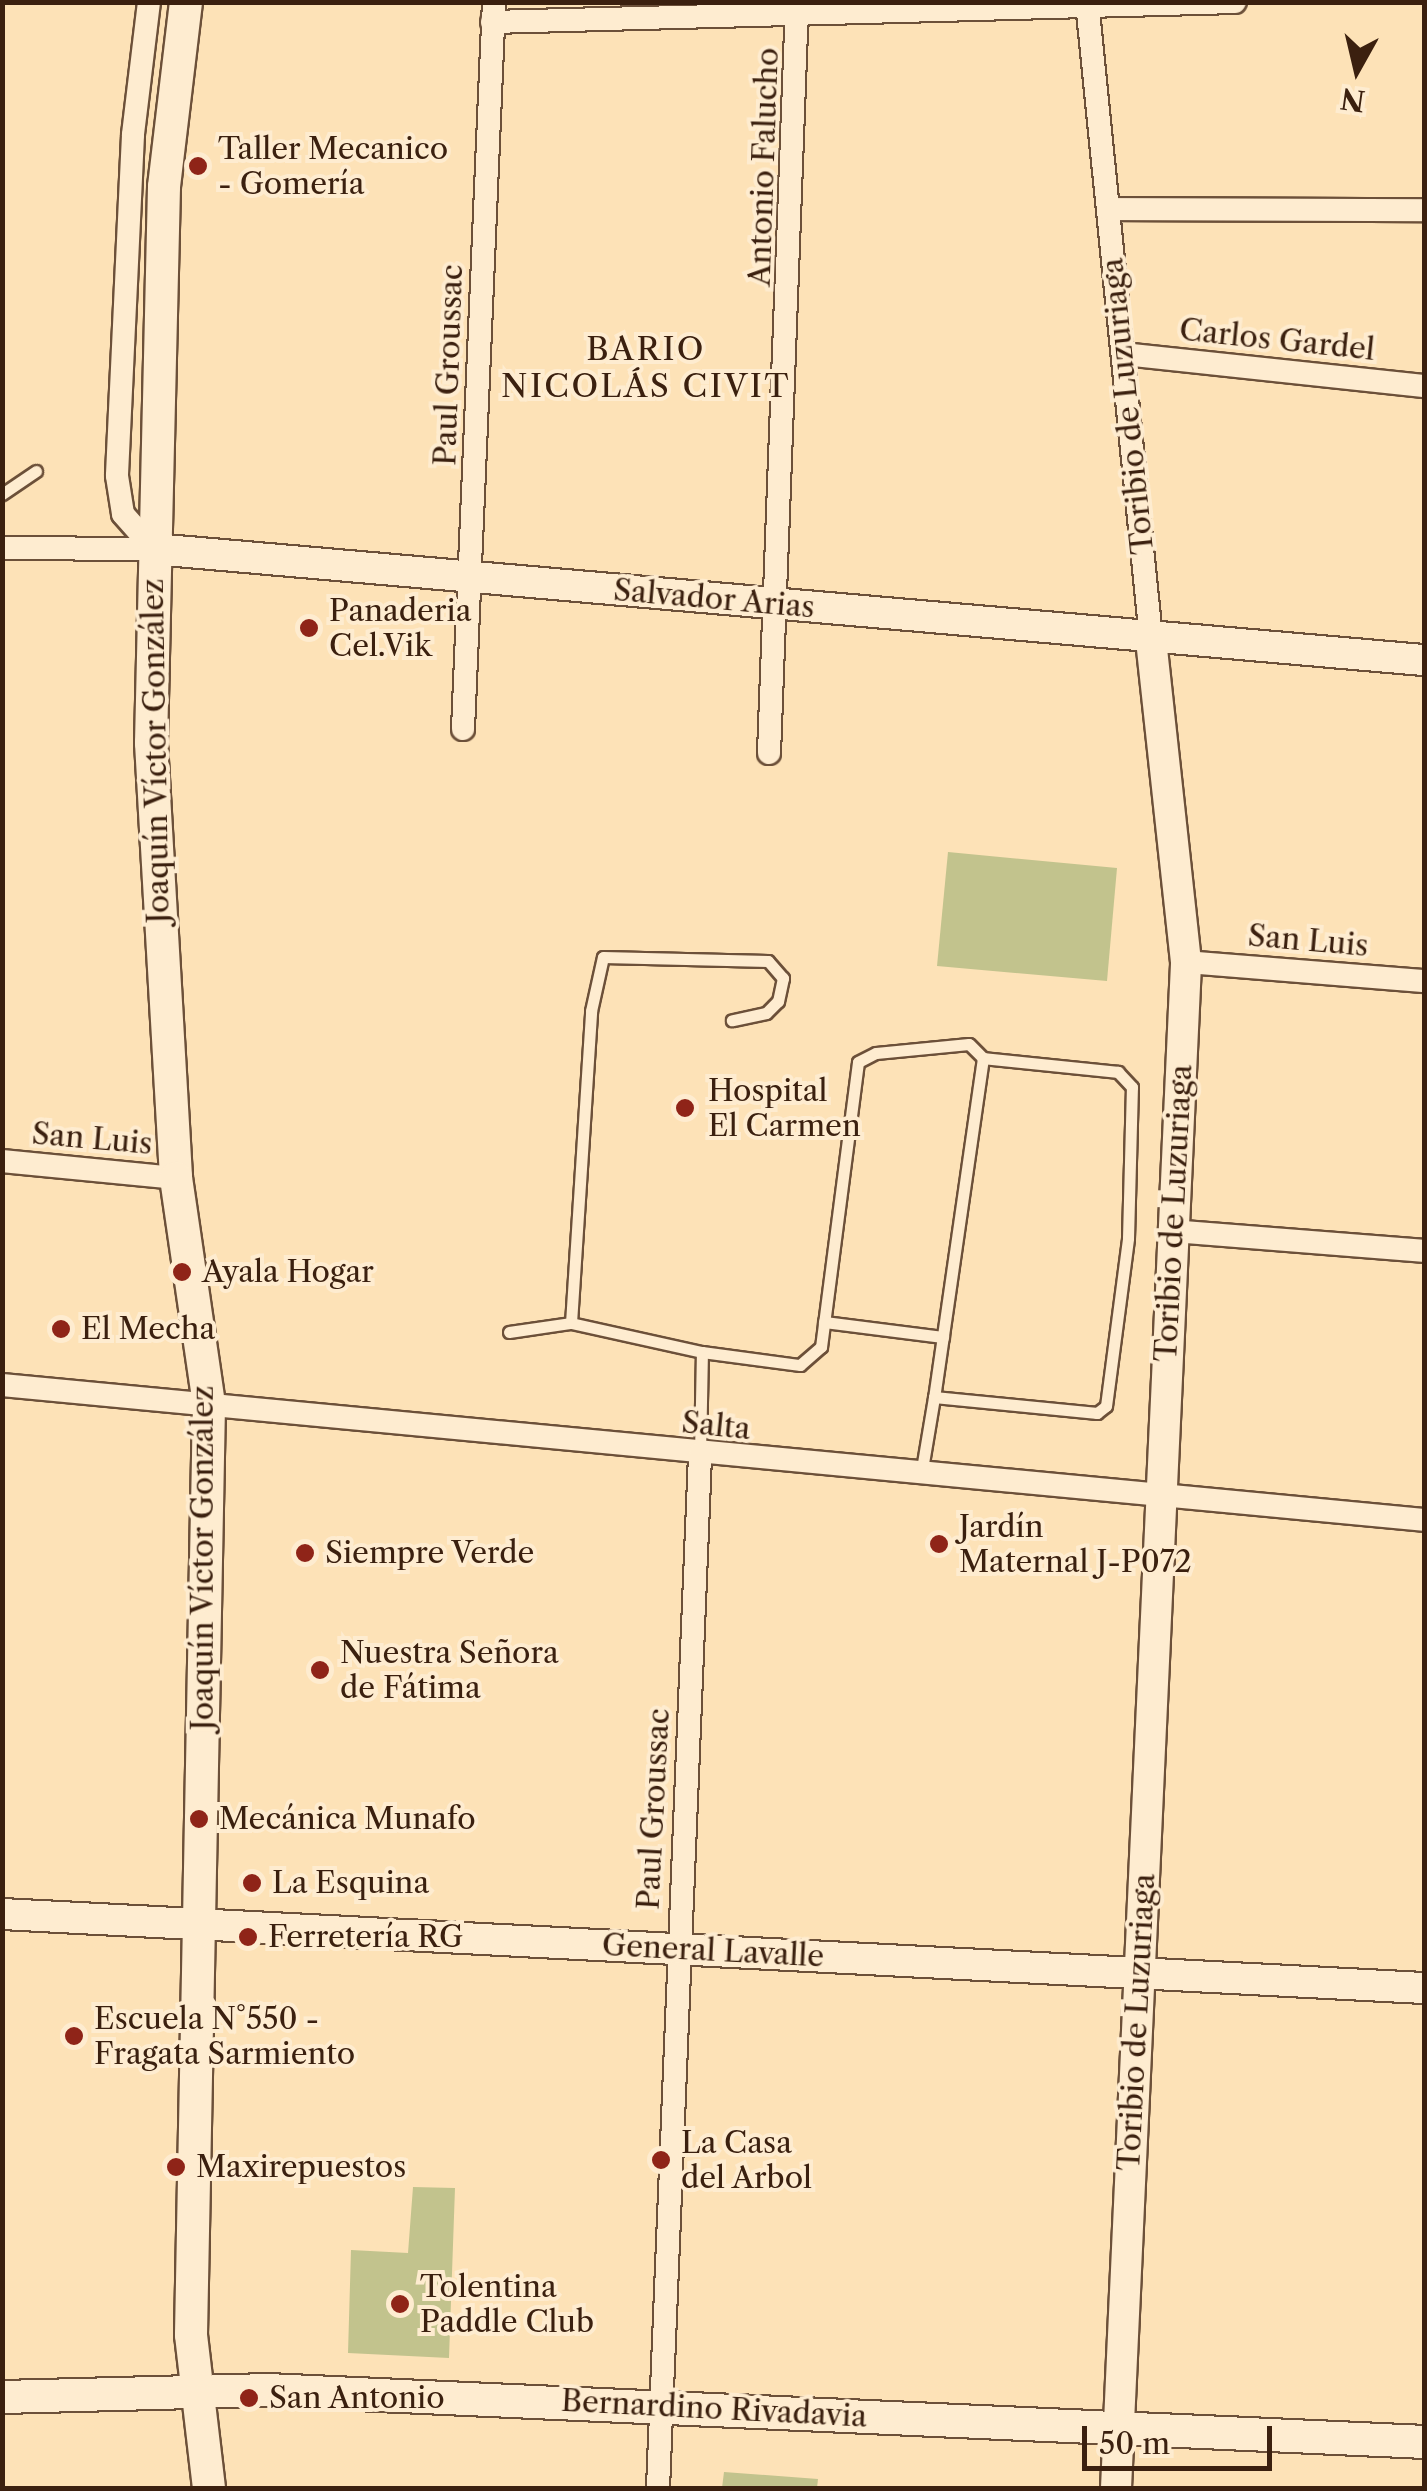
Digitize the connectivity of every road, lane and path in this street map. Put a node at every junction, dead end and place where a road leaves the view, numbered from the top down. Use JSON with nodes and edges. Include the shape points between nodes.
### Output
{"nodes":[{"id":1,"x":150,"y":2,"type":"edge"},
{"id":2,"x":186,"y":2,"type":"edge"},
{"id":3,"x":1235,"y":2,"type":"edge"},
{"id":4,"x":1087,"y":4,"type":"edge"},
{"id":5,"x":799,"y":8,"type":"edge"},
{"id":6,"x":493,"y":12,"type":"edge"},
{"id":7,"x":1109,"y":209,"type":"junction"},
{"id":8,"x":1424,"y":210,"type":"edge"},
{"id":9,"x":1124,"y":354,"type":"junction"},
{"id":10,"x":1424,"y":386,"type":"edge"},
{"id":11,"x":36,"y":471,"type":"dead end"},
{"id":12,"x":2,"y":494,"type":"edge"},
{"id":13,"x":2,"y":548,"type":"edge"},
{"id":14,"x":154,"y":549,"type":"junction"},
{"id":15,"x":470,"y":578,"type":"junction"},
{"id":16,"x":776,"y":604,"type":"junction"},
{"id":17,"x":1150,"y":638,"type":"junction"},
{"id":18,"x":1424,"y":660,"type":"edge"},
{"id":19,"x":463,"y":729,"type":"dead end"},
{"id":20,"x":768,"y":753,"type":"dead end"},
{"id":21,"x":1186,"y":962,"type":"junction"},
{"id":22,"x":1424,"y":981,"type":"edge"},
{"id":23,"x":732,"y":1020,"type":"dead end"},
{"id":24,"x":983,"y":1058,"type":"junction"},
{"id":25,"x":2,"y":1161,"type":"edge"},
{"id":26,"x":176,"y":1178,"type":"junction"},
{"id":27,"x":1172,"y":1231,"type":"junction"},
{"id":28,"x":1424,"y":1251,"type":"edge"},
{"id":29,"x":824,"y":1322,"type":"junction"},
{"id":30,"x":571,"y":1323,"type":"junction"},
{"id":31,"x":509,"y":1332,"type":"dead end"},
{"id":32,"x":944,"y":1337,"type":"junction"},
{"id":33,"x":702,"y":1352,"type":"junction"},
{"id":34,"x":2,"y":1386,"type":"edge"},
{"id":35,"x":934,"y":1396,"type":"junction"},
{"id":36,"x":208,"y":1404,"type":"junction"},
{"id":37,"x":700,"y":1454,"type":"junction"},
{"id":38,"x":922,"y":1475,"type":"junction"},
{"id":39,"x":1161,"y":1496,"type":"junction"},
{"id":40,"x":1424,"y":1520,"type":"edge"},
{"id":41,"x":2,"y":1914,"type":"edge"},
{"id":42,"x":200,"y":1921,"type":"junction"},
{"id":43,"x":678,"y":1950,"type":"junction"},
{"id":44,"x":1140,"y":1973,"type":"junction"},
{"id":45,"x":1424,"y":1988,"type":"edge"},
{"id":46,"x":197,"y":2390,"type":"junction"},
{"id":47,"x":2,"y":2397,"type":"edge"},
{"id":48,"x":662,"y":2406,"type":"junction"},
{"id":49,"x":1118,"y":2428,"type":"junction"},
{"id":50,"x":1424,"y":2442,"type":"edge"},
{"id":51,"x":209,"y":2488,"type":"edge"},
{"id":52,"x":658,"y":2488,"type":"edge"},
{"id":53,"x":1116,"y":2488,"type":"edge"}],
"edges":[{"from":1,"to":14,"type":"street","name":"Joaquín Víctor González","via":[[133,135],[117,476],[123,514]]},
{"from":2,"to":14,"type":"main road","name":"Joaquín Víctor González","via":[[164,187]]},
{"from":3,"to":4,"type":"street"},
{"from":4,"to":5,"type":"street"},
{"from":4,"to":7,"type":"street","name":"Toribio de Luzuriaga"},
{"from":5,"to":6,"type":"street"},
{"from":5,"to":16,"type":"street","name":"Antonio Falucho"},
{"from":6,"to":15,"type":"street","name":"Paul Groussac"},
{"from":7,"to":8,"type":"street"},
{"from":7,"to":9,"type":"street","name":"Toribio de Luzuriaga"},
{"from":9,"to":10,"type":"street","name":"Carlos Gardel"},
{"from":9,"to":17,"type":"street","name":"Toribio de Luzuriaga"},
{"from":11,"to":12,"type":"lane"},
{"from":13,"to":14,"type":"street","name":"Salvador Arias"},
{"from":14,"to":15,"type":"street","name":"Salvador Arias"},
{"from":14,"to":26,"type":"main road","name":"Joaquín Víctor González","via":[[152,820]]},
{"from":15,"to":16,"type":"street","name":"Salvador Arias"},
{"from":15,"to":19,"type":"street","name":"Paul Groussac"},
{"from":16,"to":17,"type":"street","name":"Salvador Arias"},
{"from":16,"to":20,"type":"street","name":"Antonio Falucho"},
{"from":17,"to":18,"type":"street","name":"Salvador Arias"},
{"from":17,"to":21,"type":"street","name":"Toribio de Luzuriaga"},
{"from":21,"to":22,"type":"street","name":"San Luis"},
{"from":21,"to":27,"type":"street","name":"Toribio de Luzuriaga"},
{"from":23,"to":30,"type":"lane","via":[[766,1013],[778,1000],[783,978],[768,961],[603,957],[590,1011]]},
{"from":24,"to":29,"type":"lane","via":[[969,1044],[858,1062]]},
{"from":24,"to":32,"type":"lane"},
{"from":24,"to":35,"type":"lane","via":[[1118,1072],[1132,1086],[1110,1398],[1097,1413]]},
{"from":25,"to":26,"type":"street","name":"San Luis"},
{"from":26,"to":36,"type":"main road","name":"Joaquín Víctor González"},
{"from":27,"to":28,"type":"street"},
{"from":27,"to":39,"type":"street","name":"Toribio de Luzuriaga"},
{"from":29,"to":32,"type":"lane"},
{"from":29,"to":33,"type":"lane","via":[[821,1348],[800,1365]]},
{"from":30,"to":31,"type":"lane"},
{"from":30,"to":33,"type":"lane"},
{"from":32,"to":35,"type":"lane"},
{"from":33,"to":37,"type":"lane"},
{"from":34,"to":36,"type":"street","name":"Salta"},
{"from":35,"to":38,"type":"lane"},
{"from":36,"to":37,"type":"street","name":"Salta"},
{"from":36,"to":42,"type":"main road","name":"Joaquín Víctor González"},
{"from":37,"to":38,"type":"street","name":"Salta"},
{"from":37,"to":43,"type":"street","name":"Paul Groussac"},
{"from":38,"to":39,"type":"street","name":"Salta"},
{"from":39,"to":40,"type":"street","name":"Salta"},
{"from":39,"to":44,"type":"street","name":"Toribio de Luzuriaga"},
{"from":41,"to":42,"type":"street","name":"General Lavalle"},
{"from":42,"to":43,"type":"street","name":"General Lavalle"},
{"from":42,"to":46,"type":"main road","name":"Joaquín Víctor González"},
{"from":43,"to":44,"type":"street","name":"General Lavalle"},
{"from":43,"to":48,"type":"street","name":"Paul Groussac"},
{"from":44,"to":45,"type":"street","name":"General Lavalle"},
{"from":44,"to":49,"type":"street","name":"Toribio de Luzuriaga"},
{"from":46,"to":47,"type":"main road","name":"Bernardino Rivadavia"},
{"from":46,"to":48,"type":"main road","name":"Bernardino Rivadavia"},
{"from":46,"to":51,"type":"main road","name":"Joaquín Víctor González"},
{"from":48,"to":49,"type":"main road","name":"Bernardino Rivadavia"},
{"from":48,"to":52,"type":"street","name":"Paul Groussac"},
{"from":49,"to":50,"type":"main road","name":"Bernardino Rivadavia"},
{"from":49,"to":53,"type":"street","name":"Toribio de Luzuriaga"}]}
